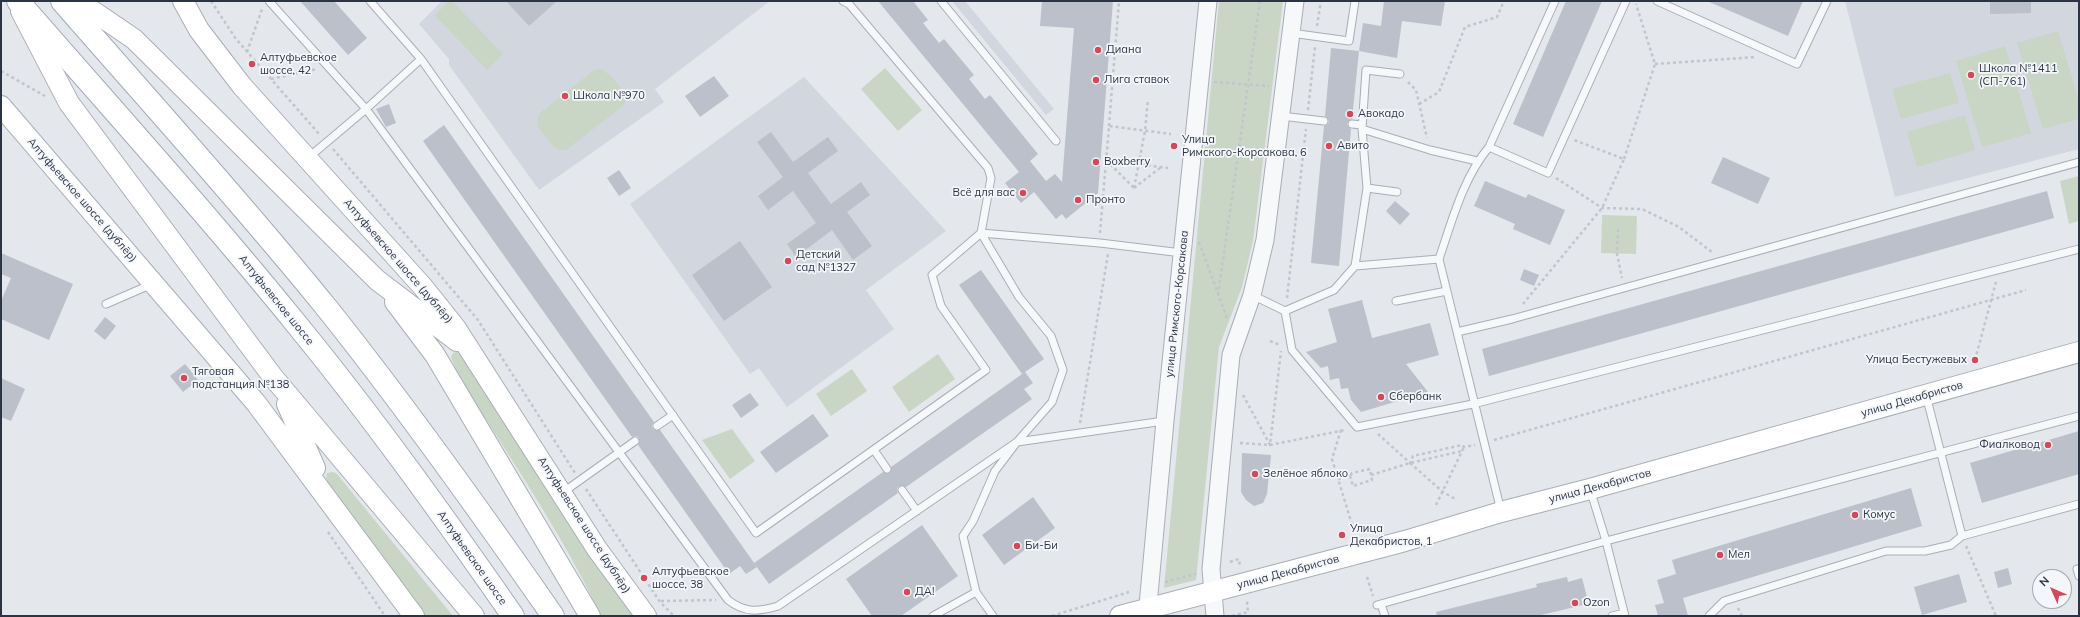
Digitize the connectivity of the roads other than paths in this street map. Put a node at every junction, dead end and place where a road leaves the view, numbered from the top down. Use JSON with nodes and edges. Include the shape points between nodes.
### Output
{"nodes":[{"id":1,"x":15,"y":1,"type":"edge"},
{"id":2,"x":18,"y":1,"type":"edge"},
{"id":3,"x":62,"y":1,"type":"edge"},
{"id":4,"x":78,"y":1,"type":"edge"},
{"id":5,"x":184,"y":1,"type":"edge"},
{"id":6,"x":269,"y":1,"type":"edge"},
{"id":7,"x":370,"y":1,"type":"edge"},
{"id":8,"x":941,"y":1,"type":"edge"},
{"id":9,"x":1208,"y":1,"type":"edge"},
{"id":10,"x":1295,"y":1,"type":"edge"},
{"id":11,"x":1355,"y":1,"type":"edge"},
{"id":12,"x":1555,"y":1,"type":"edge"},
{"id":13,"x":1626,"y":1,"type":"edge"},
{"id":14,"x":1657,"y":1,"type":"edge"},
{"id":15,"x":1827,"y":1,"type":"edge"},
{"id":16,"x":848,"y":2,"type":"edge"},
{"id":17,"x":1291,"y":33,"type":"junction"},
{"id":18,"x":421,"y":59,"type":"junction"},
{"id":19,"x":1400,"y":74,"type":"road end"},
{"id":20,"x":1,"y":106,"type":"edge"},
{"id":21,"x":366,"y":109,"type":"junction"},
{"id":22,"x":1281,"y":116,"type":"junction"},
{"id":23,"x":1324,"y":121,"type":"dead end"},
{"id":24,"x":1352,"y":124,"type":"dead end"},
{"id":25,"x":1362,"y":127,"type":"junction"},
{"id":26,"x":1056,"y":141,"type":"dead end"},
{"id":27,"x":1489,"y":147,"type":"junction"},
{"id":28,"x":307,"y":159,"type":"junction"},
{"id":29,"x":1477,"y":161,"type":"junction"},
{"id":30,"x":2079,"y":162,"type":"edge"},
{"id":31,"x":1367,"y":188,"type":"junction"},
{"id":32,"x":1397,"y":192,"type":"dead end"},
{"id":33,"x":981,"y":233,"type":"junction"},
{"id":34,"x":2079,"y":249,"type":"edge"},
{"id":35,"x":1182,"y":253,"type":"junction"},
{"id":36,"x":394,"y":255,"type":"junction"},
{"id":37,"x":1438,"y":259,"type":"junction"},
{"id":38,"x":1355,"y":266,"type":"junction"},
{"id":39,"x":370,"y":273,"type":"junction"},
{"id":40,"x":154,"y":283,"type":"junction"},
{"id":41,"x":1447,"y":292,"type":"junction"},
{"id":42,"x":1252,"y":295,"type":"junction"},
{"id":43,"x":1396,"y":300,"type":"dead end"},
{"id":44,"x":106,"y":304,"type":"dead end"},
{"id":45,"x":1285,"y":311,"type":"junction"},
{"id":46,"x":421,"y":314,"type":"junction"},
{"id":47,"x":1457,"y":332,"type":"junction"},
{"id":48,"x":2079,"y":352,"type":"edge"},
{"id":49,"x":484,"y":370,"type":"junction"},
{"id":50,"x":445,"y":372,"type":"junction"},
{"id":51,"x":273,"y":377,"type":"junction"},
{"id":52,"x":243,"y":387,"type":"junction"},
{"id":53,"x":1926,"y":395,"type":"junction"},
{"id":54,"x":1473,"y":404,"type":"junction"},
{"id":55,"x":673,"y":414,"type":"junction"},
{"id":56,"x":2079,"y":416,"type":"edge"},
{"id":57,"x":1164,"y":421,"type":"junction"},
{"id":58,"x":657,"y":426,"type":"dead end"},
{"id":59,"x":300,"y":432,"type":"junction"},
{"id":60,"x":635,"y":441,"type":"dead end"},
{"id":61,"x":1017,"y":442,"type":"junction"},
{"id":62,"x":874,"y":450,"type":"junction"},
{"id":63,"x":620,"y":452,"type":"junction"},
{"id":64,"x":1943,"y":453,"type":"junction"},
{"id":65,"x":887,"y":469,"type":"dead end"},
{"id":66,"x":354,"y":475,"type":"junction"},
{"id":67,"x":1590,"y":489,"type":"junction"},
{"id":68,"x":902,"y":490,"type":"dead end"},
{"id":69,"x":562,"y":493,"type":"junction"},
{"id":70,"x":2079,"y":504,"type":"edge"},
{"id":71,"x":917,"y":511,"type":"junction"},
{"id":72,"x":338,"y":512,"type":"junction"},
{"id":73,"x":1501,"y":512,"type":"junction"},
{"id":74,"x":1962,"y":536,"type":"junction"},
{"id":75,"x":1606,"y":541,"type":"junction"},
{"id":76,"x":2079,"y":569,"type":"edge"},
{"id":77,"x":2079,"y":576,"type":"edge"},
{"id":78,"x":976,"y":592,"type":"junction"},
{"id":79,"x":1213,"y":592,"type":"junction"},
{"id":80,"x":1147,"y":612,"type":"edge"},
{"id":81,"x":1624,"y":614,"type":"edge"},
{"id":82,"x":414,"y":616,"type":"edge"},
{"id":83,"x":474,"y":616,"type":"edge"},
{"id":84,"x":513,"y":616,"type":"edge"},
{"id":85,"x":553,"y":616,"type":"edge"},
{"id":86,"x":590,"y":616,"type":"edge"},
{"id":87,"x":646,"y":616,"type":"edge"},
{"id":88,"x":933,"y":616,"type":"edge"},
{"id":89,"x":993,"y":616,"type":"edge"},
{"id":90,"x":1120,"y":616,"type":"edge"},
{"id":91,"x":1215,"y":616,"type":"edge"},
{"id":92,"x":1385,"y":616,"type":"edge"},
{"id":93,"x":1612,"y":616,"type":"edge"},
{"id":94,"x":1709,"y":616,"type":"edge"}],
"edges":[{"from":1,"to":51,"type":"main road","via":[[73,109]]},
{"from":2,"to":84,"type":"main road","name":"Алтуфьевское шоссе","via":[[231,245],[299,327],[437,509]]},
{"from":3,"to":85,"type":"main road","via":[[257,224],[325,306],[464,489]]},
{"from":4,"to":39,"type":"main road","via":[[121,28],[157,60]]},
{"from":5,"to":28,"type":"main road","name":"Алтуфьевское шоссе (дублёр)","via":[[199,30],[224,64]]},
{"from":6,"to":21,"type":"lane"},
{"from":7,"to":18,"type":"lane"},
{"from":8,"to":26,"type":"lane"},
{"from":9,"to":35,"type":"street","name":"улица Римского-Корсакова"},
{"from":10,"to":17,"type":"street"},
{"from":11,"to":17,"type":"lane","via":[[1348,41]]},
{"from":12,"to":27,"type":"lane"},
{"from":13,"to":27,"type":"lane","via":[[1548,173]]},
{"from":14,"to":15,"type":"lane","via":[[1797,64]]},
{"from":16,"to":33,"type":"lane","via":[[988,168],[991,178]]},
{"from":17,"to":22,"type":"street"},
{"from":18,"to":21,"type":"lane"},
{"from":18,"to":55,"type":"lane"},
{"from":19,"to":25,"type":"lane","via":[[1366,70]]},
{"from":20,"to":40,"type":"main road","name":"Алтуфьевское шоссе (дублёр)"},
{"from":21,"to":28,"type":"lane"},
{"from":21,"to":63,"type":"lane"},
{"from":22,"to":23,"type":"lane"},
{"from":22,"to":42,"type":"street","via":[[1266,240]]},
{"from":24,"to":25,"type":"lane"},
{"from":25,"to":29,"type":"lane","via":[[1430,150]]},
{"from":25,"to":31,"type":"lane"},
{"from":27,"to":29,"type":"lane"},
{"from":28,"to":36,"type":"main road","name":"Алтуфьевское шоссе (дублёр)"},
{"from":29,"to":37,"type":"lane"},
{"from":30,"to":47,"type":"lane"},
{"from":31,"to":32,"type":"lane"},
{"from":31,"to":38,"type":"lane"},
{"from":33,"to":35,"type":"lane"},
{"from":33,"to":61,"type":"lane","via":[[1019,297],[1051,336],[1063,370],[1052,402]]},
{"from":33,"to":62,"type":"lane","via":[[932,275],[941,306],[986,370]]},
{"from":34,"to":54,"type":"lane"},
{"from":35,"to":57,"type":"street","name":"улица Римского-Корсакова"},
{"from":36,"to":46,"type":"main road","via":[[405,272]]},
{"from":36,"to":49,"type":"main road","name":"Алтуфьевское шоссе (дублёр)","via":[[437,303]]},
{"from":37,"to":38,"type":"lane"},
{"from":37,"to":41,"type":"lane"},
{"from":38,"to":45,"type":"lane","via":[[1334,290]]},
{"from":39,"to":46,"type":"main road"},
{"from":39,"to":50,"type":"main road","via":[[419,333]]},
{"from":40,"to":44,"type":"lane"},
{"from":40,"to":52,"type":"main road","name":"Алтуфьевское шоссе (дублёр)"},
{"from":41,"to":43,"type":"lane"},
{"from":41,"to":47,"type":"lane"},
{"from":42,"to":45,"type":"lane"},
{"from":42,"to":79,"type":"street","via":[[1231,355],[1211,569]]},
{"from":45,"to":54,"type":"lane","via":[[1292,350],[1358,427]]},
{"from":46,"to":49,"type":"main road","via":[[463,346]]},
{"from":46,"to":50,"type":"main road"},
{"from":47,"to":54,"type":"lane"},
{"from":48,"to":53,"type":"main road","name":"улица Декабристов"},
{"from":49,"to":69,"type":"main road","name":"Алтуфьевское шоссе (дублёр)"},
{"from":50,"to":86,"type":"main road"},
{"from":51,"to":59,"type":"main road"},
{"from":51,"to":66,"type":"main road"},
{"from":52,"to":59,"type":"main road","via":[[265,407]]},
{"from":52,"to":72,"type":"main road","name":"Алтуфьевское шоссе (дублёр)"},
{"from":53,"to":64,"type":"lane"},
{"from":53,"to":67,"type":"main road","name":"улица Декабристов"},
{"from":54,"to":73,"type":"lane"},
{"from":55,"to":58,"type":"lane"},
{"from":55,"to":62,"type":"lane","via":[[756,533]]},
{"from":56,"to":64,"type":"lane"},
{"from":57,"to":61,"type":"lane"},
{"from":57,"to":80,"type":"street","name":"улица Римского-Корсакова"},
{"from":59,"to":66,"type":"main road"},
{"from":59,"to":72,"type":"main road","via":[[319,477]]},
{"from":60,"to":63,"type":"lane"},
{"from":61,"to":71,"type":"lane"},
{"from":61,"to":78,"type":"lane","via":[[996,471],[973,521],[963,536]]},
{"from":62,"to":65,"type":"lane"},
{"from":63,"to":69,"type":"lane"},
{"from":63,"to":71,"type":"lane","via":[[728,600],[738,608],[748,610],[764,611],[778,606]]},
{"from":64,"to":74,"type":"lane"},
{"from":64,"to":75,"type":"lane"},
{"from":66,"to":83,"type":"main road"},
{"from":67,"to":73,"type":"main road","name":"улица Декабристов"},
{"from":67,"to":75,"type":"lane"},
{"from":68,"to":71,"type":"lane"},
{"from":69,"to":87,"type":"main road","name":"Алтуфьевское шоссе (дублёр)","via":[[597,549]]},
{"from":70,"to":74,"type":"lane"},
{"from":72,"to":82,"type":"main road","name":"Алтуфьевское шоссе (дублёр)"},
{"from":73,"to":79,"type":"main road","name":"улица Декабристов","via":[[1405,541]]},
{"from":74,"to":94,"type":"lane","via":[[1951,545],[1913,552],[1886,551],[1724,601]]},
{"from":75,"to":81,"type":"lane"},
{"from":75,"to":92,"type":"lane","via":[[1379,604]]},
{"from":76,"to":77,"type":"lane"},
{"from":78,"to":88,"type":"lane"},
{"from":78,"to":89,"type":"lane"},
{"from":79,"to":80,"type":"main road","name":"улица Декабристов"},
{"from":79,"to":91,"type":"street"},
{"from":80,"to":90,"type":"main road","name":"улица Декабристов"},
{"from":81,"to":93,"type":"lane"}]}
